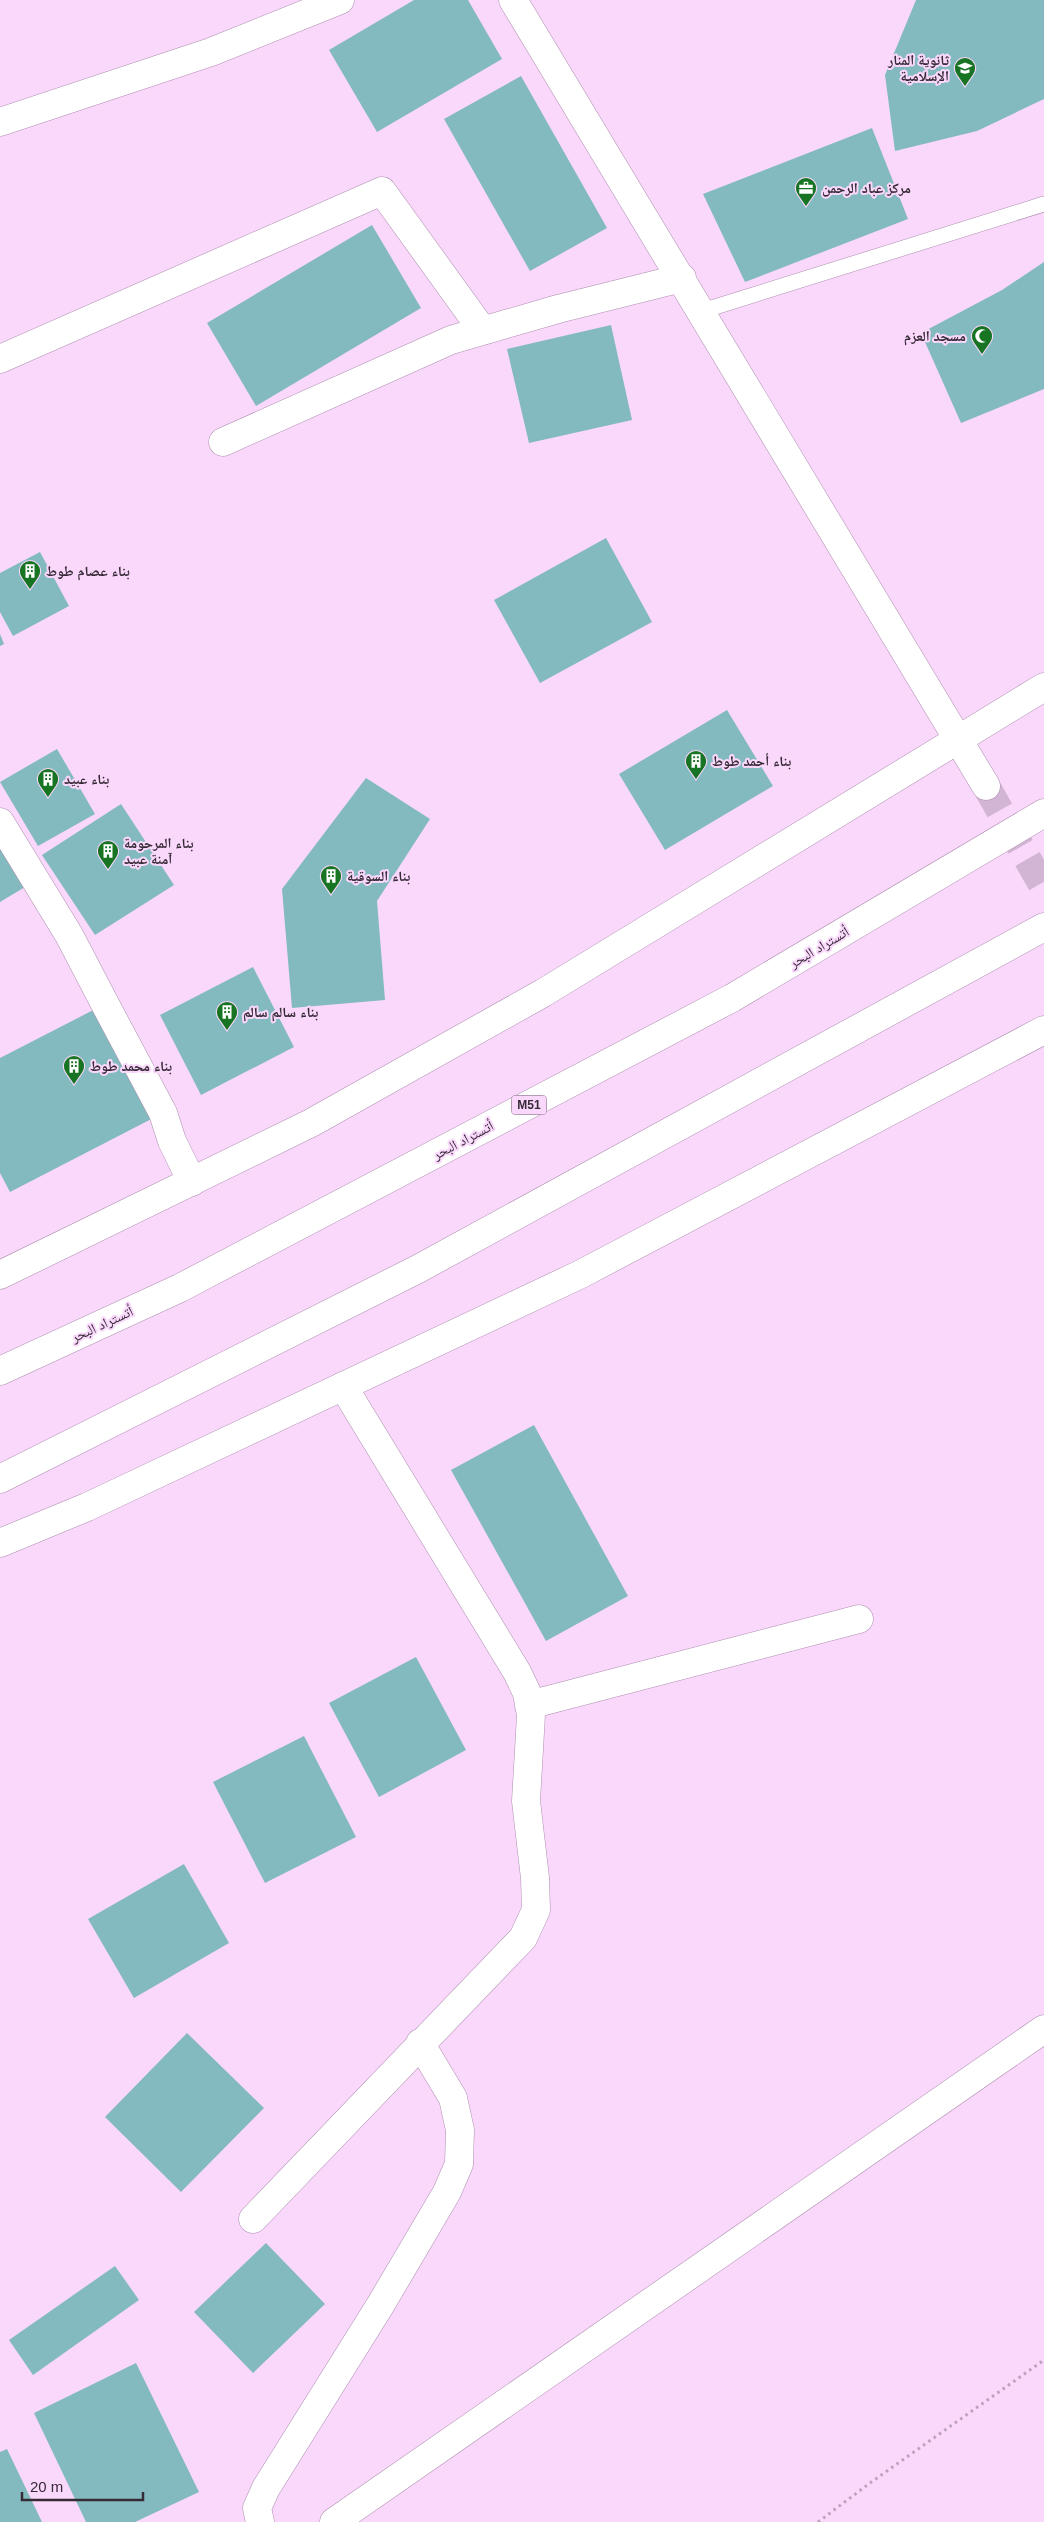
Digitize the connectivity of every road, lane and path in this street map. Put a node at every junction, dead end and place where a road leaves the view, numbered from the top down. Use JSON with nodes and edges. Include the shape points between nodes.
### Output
{"nodes":[{"id":1,"x":340,"y":0,"type":"edge"},
{"id":2,"x":513,"y":0,"type":"edge"},
{"id":3,"x":0,"y":122,"type":"edge"},
{"id":4,"x":1044,"y":204,"type":"edge"},
{"id":5,"x":682,"y":278,"type":"junction"},
{"id":6,"x":702,"y":311,"type":"junction"},
{"id":7,"x":483,"y":331,"type":"junction"},
{"id":8,"x":0,"y":359,"type":"edge"},
{"id":9,"x":223,"y":442,"type":"dead end"},
{"id":10,"x":1044,"y":687,"type":"edge"},
{"id":11,"x":957,"y":739,"type":"junction"},
{"id":12,"x":986,"y":786,"type":"tunnel mouth"},
{"id":13,"x":1044,"y":813,"type":"edge"},
{"id":14,"x":0,"y":822,"type":"edge"},
{"id":15,"x":1044,"y":927,"type":"edge"},
{"id":16,"x":1044,"y":1030,"type":"edge"},
{"id":17,"x":192,"y":1182,"type":"junction"},
{"id":18,"x":0,"y":1275,"type":"edge"},
{"id":19,"x":0,"y":1371,"type":"edge"},
{"id":20,"x":343,"y":1386,"type":"junction"},
{"id":21,"x":0,"y":1479,"type":"edge"},
{"id":22,"x":0,"y":1543,"type":"edge"},
{"id":23,"x":859,"y":1619,"type":"dead end"},
{"id":24,"x":529,"y":1705,"type":"junction"},
{"id":25,"x":1044,"y":2030,"type":"edge"},
{"id":26,"x":420,"y":2043,"type":"junction"},
{"id":27,"x":253,"y":2219,"type":"dead end"},
{"id":28,"x":1044,"y":2360,"type":"edge"},
{"id":29,"x":260,"y":2522,"type":"edge"},
{"id":30,"x":334,"y":2522,"type":"edge"},
{"id":31,"x":818,"y":2522,"type":"edge"}],
"edges":[{"from":1,"to":3,"type":"main road","via":[[211,52]]},
{"from":2,"to":5,"type":"main road"},
{"from":4,"to":6,"type":"lane"},
{"from":5,"to":6,"type":"main road"},
{"from":5,"to":7,"type":"main road"},
{"from":6,"to":11,"type":"main road"},
{"from":7,"to":8,"type":"main road","via":[[382,192]]},
{"from":7,"to":9,"type":"main road","via":[[451,340]]},
{"from":10,"to":11,"type":"main road"},
{"from":11,"to":12,"type":"main road"},
{"from":11,"to":17,"type":"main road","via":[[543,993],[311,1124]]},
{"from":13,"to":19,"type":"main road","name":"أتستراد البحر","number":"M51","via":[[732,998],[180,1288]]},
{"from":14,"to":17,"type":"main road","via":[[69,936],[163,1113],[172,1141]]},
{"from":15,"to":21,"type":"main road","via":[[418,1269]]},
{"from":16,"to":20,"type":"main road","via":[[581,1274]]},
{"from":17,"to":18,"type":"main road"},
{"from":20,"to":22,"type":"main road","via":[[87,1507]]},
{"from":20,"to":24,"type":"main road","via":[[518,1672]]},
{"from":23,"to":24,"type":"main road"},
{"from":24,"to":26,"type":"main road","via":[[526,1800],[536,1910],[523,1938]]},
{"from":25,"to":30,"type":"main road"},
{"from":26,"to":27,"type":"main road"},
{"from":26,"to":29,"type":"main road","via":[[453,2098],[460,2130],[459,2164],[447,2192],[386,2295],[266,2488],[257,2508]]},
{"from":28,"to":31,"type":"path"}]}
